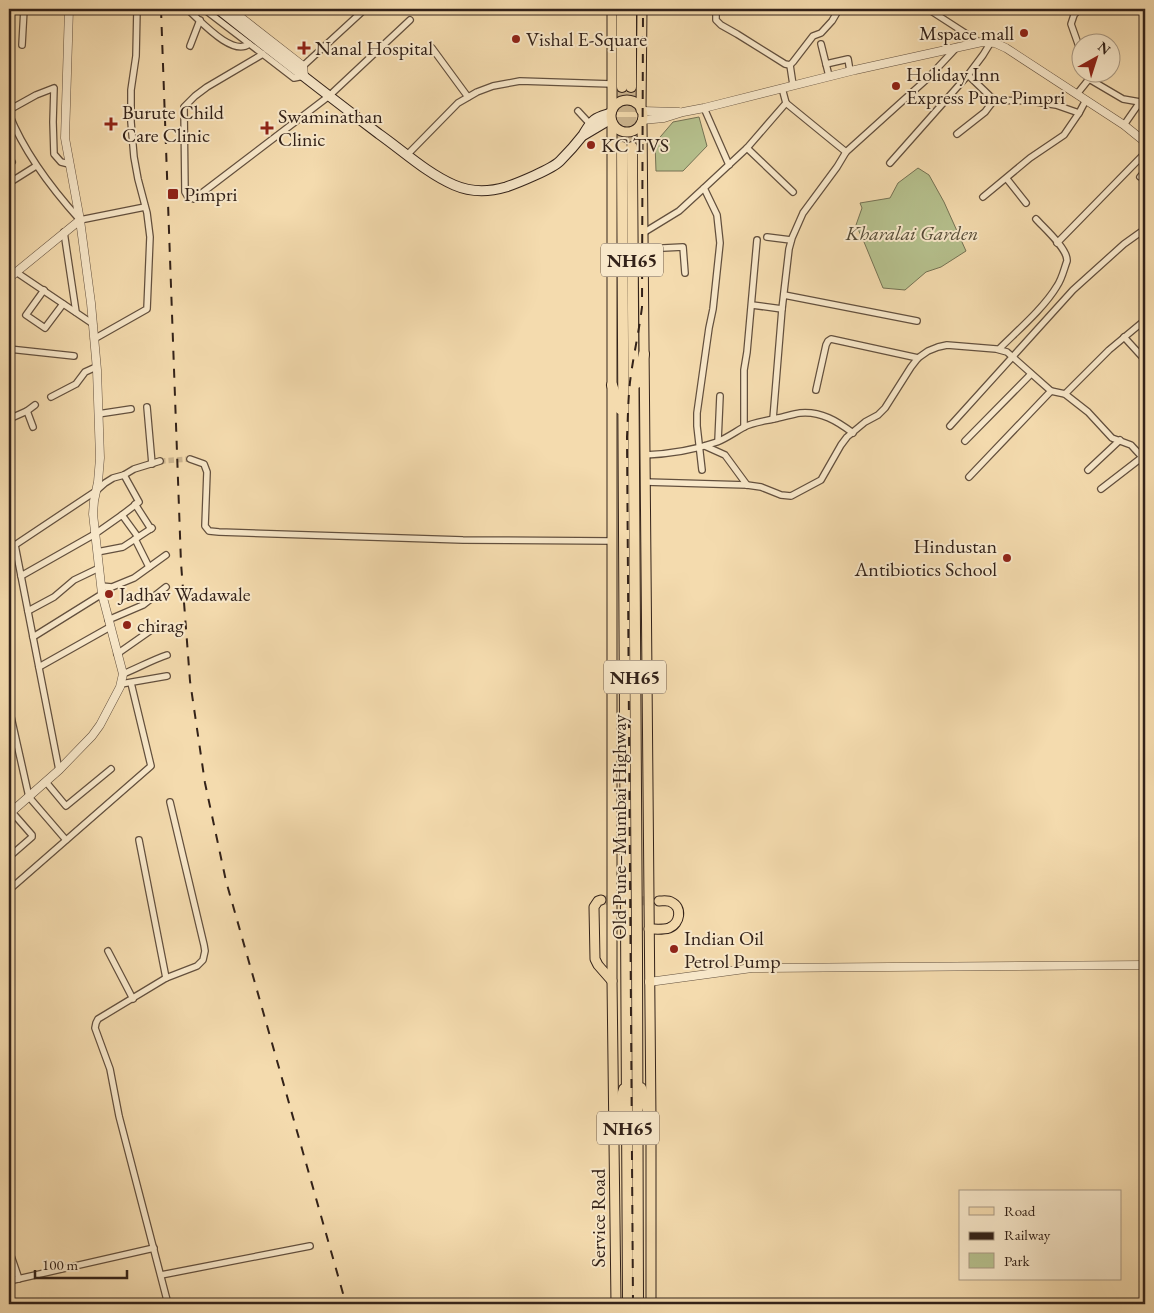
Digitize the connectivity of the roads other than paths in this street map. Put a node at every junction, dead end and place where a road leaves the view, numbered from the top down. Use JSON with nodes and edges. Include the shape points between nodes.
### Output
{"nodes":[{"id":1,"x":24,"y":9,"type":"edge"},
{"id":2,"x":69,"y":9,"type":"edge"},
{"id":3,"x":137,"y":9,"type":"edge"},
{"id":4,"x":188,"y":9,"type":"edge"},
{"id":5,"x":204,"y":9,"type":"edge"},
{"id":6,"x":218,"y":9,"type":"edge"},
{"id":7,"x":230,"y":9,"type":"edge"},
{"id":8,"x":365,"y":9,"type":"edge"},
{"id":9,"x":612,"y":9,"type":"edge"},
{"id":10,"x":622,"y":9,"type":"edge"},
{"id":11,"x":631,"y":9,"type":"edge"},
{"id":12,"x":642,"y":9,"type":"edge"},
{"id":13,"x":717,"y":9,"type":"edge"},
{"id":14,"x":839,"y":9,"type":"edge"},
{"id":15,"x":928,"y":9,"type":"edge"},
{"id":16,"x":1079,"y":9,"type":"edge"},
{"id":17,"x":200,"y":20,"type":"junction"},
{"id":18,"x":410,"y":20,"type":"dead end"},
{"id":19,"x":1074,"y":32,"type":"edge"},
{"id":20,"x":979,"y":42,"type":"junction"},
{"id":21,"x":991,"y":42,"type":"junction"},
{"id":22,"x":249,"y":44,"type":"junction"},
{"id":23,"x":821,"y":44,"type":"dead end"},
{"id":24,"x":22,"y":45,"type":"dead end"},
{"id":25,"x":190,"y":46,"type":"dead end"},
{"id":26,"x":957,"y":47,"type":"junction"},
{"id":27,"x":432,"y":48,"type":"dead end"},
{"id":28,"x":263,"y":54,"type":"junction"},
{"id":29,"x":826,"y":64,"type":"junction"},
{"id":30,"x":790,"y":65,"type":"junction"},
{"id":31,"x":303,"y":66,"type":"junction"},
{"id":32,"x":850,"y":71,"type":"junction"},
{"id":33,"x":968,"y":75,"type":"junction"},
{"id":34,"x":304,"y":76,"type":"junction"},
{"id":35,"x":830,"y":76,"type":"junction"},
{"id":36,"x":1087,"y":82,"type":"edge"},
{"id":37,"x":1094,"y":82,"type":"edge"},
{"id":38,"x":793,"y":85,"type":"junction"},
{"id":39,"x":622,"y":86,"type":"junction"},
{"id":40,"x":782,"y":88,"type":"junction"},
{"id":41,"x":1077,"y":94,"type":"junction"},
{"id":42,"x":329,"y":96,"type":"junction"},
{"id":43,"x":468,"y":97,"type":"junction"},
{"id":44,"x":1145,"y":97,"type":"edge"},
{"id":45,"x":994,"y":100,"type":"junction"},
{"id":46,"x":1086,"y":100,"type":"junction"},
{"id":47,"x":1140,"y":102,"type":"junction"},
{"id":48,"x":786,"y":104,"type":"junction"},
{"id":49,"x":704,"y":108,"type":"junction"},
{"id":50,"x":9,"y":110,"type":"edge"},
{"id":51,"x":578,"y":111,"type":"dead end"},
{"id":52,"x":1079,"y":113,"type":"junction"},
{"id":53,"x":9,"y":114,"type":"edge"},
{"id":54,"x":612,"y":116,"type":"junction"},
{"id":55,"x":642,"y":116,"type":"junction"},
{"id":56,"x":590,"y":124,"type":"junction"},
{"id":57,"x":1124,"y":125,"type":"junction"},
{"id":58,"x":958,"y":134,"type":"dead end"},
{"id":59,"x":582,"y":137,"type":"junction"},
{"id":60,"x":1145,"y":142,"type":"edge"},
{"id":61,"x":747,"y":148,"type":"junction"},
{"id":62,"x":846,"y":152,"type":"junction"},
{"id":63,"x":1145,"y":153,"type":"edge"},
{"id":64,"x":408,"y":154,"type":"junction"},
{"id":65,"x":890,"y":163,"type":"dead end"},
{"id":66,"x":69,"y":164,"type":"junction"},
{"id":67,"x":729,"y":165,"type":"junction"},
{"id":68,"x":36,"y":166,"type":"junction"},
{"id":69,"x":1145,"y":171,"type":"edge"},
{"id":70,"x":1140,"y":176,"type":"dead end"},
{"id":71,"x":1006,"y":179,"type":"junction"},
{"id":72,"x":9,"y":183,"type":"edge"},
{"id":73,"x":704,"y":188,"type":"junction"},
{"id":74,"x":793,"y":192,"type":"dead end"},
{"id":75,"x":983,"y":197,"type":"dead end"},
{"id":76,"x":1026,"y":203,"type":"dead end"},
{"id":77,"x":145,"y":207,"type":"junction"},
{"id":78,"x":1036,"y":219,"type":"dead end"},
{"id":79,"x":80,"y":220,"type":"junction"},
{"id":80,"x":1145,"y":229,"type":"edge"},
{"id":81,"x":64,"y":232,"type":"junction"},
{"id":82,"x":643,"y":233,"type":"junction"},
{"id":83,"x":767,"y":237,"type":"dead end"},
{"id":84,"x":757,"y":240,"type":"dead end"},
{"id":85,"x":791,"y":240,"type":"junction"},
{"id":86,"x":1057,"y":243,"type":"junction"},
{"id":87,"x":643,"y":249,"type":"junction"},
{"id":88,"x":16,"y":272,"type":"junction"},
{"id":89,"x":686,"y":273,"type":"dead end"},
{"id":90,"x":9,"y":278,"type":"edge"},
{"id":91,"x":44,"y":290,"type":"junction"},
{"id":92,"x":784,"y":294,"type":"junction"},
{"id":93,"x":63,"y":304,"type":"junction"},
{"id":94,"x":752,"y":305,"type":"junction"},
{"id":95,"x":782,"y":309,"type":"junction"},
{"id":96,"x":76,"y":312,"type":"junction"},
{"id":97,"x":1145,"y":320,"type":"edge"},
{"id":98,"x":917,"y":321,"type":"dead end"},
{"id":99,"x":93,"y":324,"type":"junction"},
{"id":100,"x":1124,"y":337,"type":"junction"},
{"id":101,"x":94,"y":338,"type":"junction"},
{"id":102,"x":9,"y":349,"type":"edge"},
{"id":103,"x":998,"y":349,"type":"junction"},
{"id":104,"x":644,"y":354,"type":"junction"},
{"id":105,"x":74,"y":356,"type":"dead end"},
{"id":106,"x":1012,"y":356,"type":"junction"},
{"id":107,"x":918,"y":358,"type":"junction"},
{"id":108,"x":1145,"y":360,"type":"edge"},
{"id":109,"x":96,"y":367,"type":"junction"},
{"id":110,"x":1032,"y":374,"type":"junction"},
{"id":111,"x":612,"y":385,"type":"junction"},
{"id":112,"x":816,"y":390,"type":"dead end"},
{"id":113,"x":1051,"y":391,"type":"junction"},
{"id":114,"x":1065,"y":394,"type":"junction"},
{"id":115,"x":720,"y":396,"type":"dead end"},
{"id":116,"x":51,"y":397,"type":"dead end"},
{"id":117,"x":634,"y":401,"type":"junction"},
{"id":118,"x":35,"y":405,"type":"dead end"},
{"id":119,"x":146,"y":407,"type":"dead end"},
{"id":120,"x":130,"y":409,"type":"dead end"},
{"id":121,"x":27,"y":411,"type":"junction"},
{"id":122,"x":98,"y":414,"type":"junction"},
{"id":123,"x":9,"y":419,"type":"edge"},
{"id":124,"x":623,"y":419,"type":"junction"},
{"id":125,"x":773,"y":419,"type":"junction"},
{"id":126,"x":950,"y":426,"type":"dead end"},
{"id":127,"x":34,"y":427,"type":"dead end"},
{"id":128,"x":744,"y":427,"type":"junction"},
{"id":129,"x":853,"y":433,"type":"junction"},
{"id":130,"x":1120,"y":440,"type":"junction"},
{"id":131,"x":965,"y":441,"type":"dead end"},
{"id":132,"x":718,"y":442,"type":"junction"},
{"id":133,"x":702,"y":446,"type":"junction"},
{"id":134,"x":645,"y":455,"type":"junction"},
{"id":135,"x":1144,"y":456,"type":"edge"},
{"id":136,"x":190,"y":459,"type":"tunnel mouth"},
{"id":137,"x":160,"y":461,"type":"tunnel mouth"},
{"id":138,"x":152,"y":464,"type":"junction"},
{"id":139,"x":702,"y":470,"type":"dead end"},
{"id":140,"x":1088,"y":470,"type":"dead end"},
{"id":141,"x":124,"y":475,"type":"junction"},
{"id":142,"x":969,"y":477,"type":"dead end"},
{"id":143,"x":645,"y":482,"type":"junction"},
{"id":144,"x":747,"y":484,"type":"junction"},
{"id":145,"x":1101,"y":489,"type":"dead end"},
{"id":146,"x":96,"y":491,"type":"junction"},
{"id":147,"x":135,"y":504,"type":"junction"},
{"id":148,"x":122,"y":515,"type":"junction"},
{"id":149,"x":95,"y":534,"type":"junction"},
{"id":150,"x":136,"y":538,"type":"junction"},
{"id":151,"x":612,"y":541,"type":"junction"},
{"id":152,"x":15,"y":545,"type":"junction"},
{"id":153,"x":9,"y":549,"type":"edge"},
{"id":154,"x":97,"y":552,"type":"junction"},
{"id":155,"x":166,"y":555,"type":"dead end"},
{"id":156,"x":150,"y":567,"type":"junction"},
{"id":157,"x":99,"y":568,"type":"junction"},
{"id":158,"x":20,"y":576,"type":"junction"},
{"id":159,"x":101,"y":586,"type":"junction"},
{"id":160,"x":166,"y":587,"type":"dead end"},
{"id":161,"x":102,"y":594,"type":"junction"},
{"id":162,"x":28,"y":611,"type":"junction"},
{"id":163,"x":109,"y":623,"type":"junction"},
{"id":164,"x":157,"y":626,"type":"dead end"},
{"id":165,"x":33,"y":637,"type":"junction"},
{"id":166,"x":118,"y":654,"type":"junction"},
{"id":167,"x":167,"y":655,"type":"dead end"},
{"id":168,"x":39,"y":668,"type":"junction"},
{"id":169,"x":123,"y":674,"type":"junction"},
{"id":170,"x":167,"y":676,"type":"dead end"},
{"id":171,"x":131,"y":683,"type":"junction"},
{"id":172,"x":121,"y":684,"type":"junction"},
{"id":173,"x":9,"y":708,"type":"edge"},
{"id":174,"x":11,"y":726,"type":"edge"},
{"id":175,"x":111,"y":769,"type":"dead end"},
{"id":176,"x":59,"y":770,"type":"junction"},
{"id":177,"x":46,"y":782,"type":"junction"},
{"id":178,"x":29,"y":797,"type":"junction"},
{"id":179,"x":170,"y":802,"type":"dead end"},
{"id":180,"x":10,"y":812,"type":"edge"},
{"id":181,"x":66,"y":840,"type":"junction"},
{"id":182,"x":138,"y":840,"type":"dead end"},
{"id":183,"x":9,"y":857,"type":"edge"},
{"id":184,"x":9,"y":890,"type":"edge"},
{"id":185,"x":601,"y":900,"type":"dead end"},
{"id":186,"x":659,"y":901,"type":"tunnel mouth"},
{"id":187,"x":649,"y":928,"type":"junction"},
{"id":188,"x":108,"y":951,"type":"dead end"},
{"id":189,"x":632,"y":953,"type":"junction"},
{"id":190,"x":1145,"y":965,"type":"edge"},
{"id":191,"x":166,"y":978,"type":"junction"},
{"id":192,"x":612,"y":981,"type":"junction"},
{"id":193,"x":649,"y":982,"type":"junction"},
{"id":194,"x":133,"y":998,"type":"junction"},
{"id":195,"x":633,"y":1075,"type":"junction"},
{"id":196,"x":650,"y":1120,"type":"junction"},
{"id":197,"x":614,"y":1124,"type":"junction"},
{"id":198,"x":310,"y":1246,"type":"dead end"},
{"id":199,"x":154,"y":1248,"type":"junction"},
{"id":200,"x":9,"y":1250,"type":"edge"},
{"id":201,"x":161,"y":1275,"type":"junction"},
{"id":202,"x":19,"y":1279,"type":"junction"},
{"id":203,"x":9,"y":1281,"type":"edge"},
{"id":204,"x":168,"y":1304,"type":"edge"},
{"id":205,"x":616,"y":1304,"type":"edge"},
{"id":206,"x":628,"y":1304,"type":"edge"},
{"id":207,"x":638,"y":1304,"type":"edge"},
{"id":208,"x":651,"y":1304,"type":"edge"}],
"edges":[{"from":1,"to":24,"type":"street"},
{"from":2,"to":66,"type":"street","via":[[64,117]]},
{"from":3,"to":77,"type":"street","via":[[130,122]]},
{"from":4,"to":17,"type":"street"},
{"from":5,"to":22,"type":"street"},
{"from":6,"to":34,"type":"main road"},
{"from":7,"to":31,"type":"street"},
{"from":8,"to":31,"type":"street"},
{"from":9,"to":39,"type":"main road"},
{"from":10,"to":39,"type":"highway"},
{"from":11,"to":39,"type":"highway"},
{"from":12,"to":55,"type":"main road"},
{"from":13,"to":30,"type":"street","via":[[716,20],[720,25]]},
{"from":14,"to":30,"type":"street","via":[[832,21],[821,33],[812,36]]},
{"from":15,"to":20,"type":"street"},
{"from":16,"to":19,"type":"street","via":[[1071,24]]},
{"from":17,"to":22,"type":"street","via":[[232,46],[240,48]]},
{"from":17,"to":25,"type":"street"},
{"from":18,"to":42,"type":"street"},
{"from":20,"to":21,"type":"street"},
{"from":20,"to":26,"type":"street"},
{"from":21,"to":33,"type":"street"},
{"from":21,"to":41,"type":"street","via":[[1006,48]]},
{"from":22,"to":28,"type":"street"},
{"from":23,"to":29,"type":"street"},
{"from":26,"to":32,"type":"street"},
{"from":26,"to":62,"type":"street","via":[[928,78]]},
{"from":27,"to":43,"type":"street"},
{"from":28,"to":34,"type":"street","via":[[294,78]]},
{"from":28,"to":42,"type":"street","via":[[207,87],[184,107],[184,192],[188,198],[194,199]]},
{"from":29,"to":32,"type":"street","via":[[848,59]]},
{"from":29,"to":35,"type":"street"},
{"from":30,"to":38,"type":"street"},
{"from":31,"to":34,"type":"street"},
{"from":32,"to":35,"type":"street"},
{"from":33,"to":45,"type":"street"},
{"from":33,"to":65,"type":"street"},
{"from":34,"to":42,"type":"main road"},
{"from":35,"to":38,"type":"street"},
{"from":36,"to":41,"type":"street"},
{"from":37,"to":47,"type":"street","via":[[1123,99]]},
{"from":38,"to":40,"type":"street"},
{"from":39,"to":43,"type":"street","via":[[520,81],[493,86]]},
{"from":39,"to":54,"type":"main road"},
{"from":40,"to":48,"type":"street"},
{"from":40,"to":49,"type":"street"},
{"from":41,"to":46,"type":"street"},
{"from":42,"to":64,"type":"main road"},
{"from":43,"to":64,"type":"street"},
{"from":44,"to":47,"type":"street"},
{"from":45,"to":52,"type":"street","via":[[1030,101]]},
{"from":45,"to":58,"type":"street","via":[[985,112]]},
{"from":46,"to":52,"type":"street"},
{"from":46,"to":57,"type":"street"},
{"from":47,"to":57,"type":"street"},
{"from":48,"to":61,"type":"street"},
{"from":48,"to":62,"type":"street"},
{"from":49,"to":55,"type":"street","via":[[664,118]]},
{"from":49,"to":67,"type":"street"},
{"from":50,"to":66,"type":"street","via":[[54,88],[54,154],[61,162]]},
{"from":51,"to":56,"type":"street"},
{"from":52,"to":71,"type":"street","via":[[1064,135]]},
{"from":53,"to":68,"type":"street"},
{"from":54,"to":55,"type":"main road","via":[[618,129],[627,132],[636,129]]},
{"from":54,"to":55,"type":"main road","via":[[618,103],[627,100],[636,103]]},
{"from":54,"to":56,"type":"main road","via":[[598,117]]},
{"from":54,"to":59,"type":"main road"},
{"from":54,"to":111,"type":"main road","name":"Service Road"},
{"from":55,"to":82,"type":"main road"},
{"from":56,"to":59,"type":"main road"},
{"from":57,"to":60,"type":"street"},
{"from":59,"to":64,"type":"main road","via":[[551,168],[488,191],[454,185]]},
{"from":61,"to":67,"type":"street"},
{"from":61,"to":74,"type":"street"},
{"from":62,"to":85,"type":"street","via":[[803,213]]},
{"from":63,"to":86,"type":"street"},
{"from":66,"to":79,"type":"street"},
{"from":67,"to":73,"type":"street"},
{"from":68,"to":72,"type":"street"},
{"from":68,"to":79,"type":"street"},
{"from":69,"to":70,"type":"street"},
{"from":71,"to":75,"type":"street"},
{"from":71,"to":76,"type":"street"},
{"from":73,"to":82,"type":"street","via":[[679,211]]},
{"from":73,"to":133,"type":"street","via":[[718,215],[720,243],[697,413]]},
{"from":77,"to":79,"type":"street"},
{"from":77,"to":101,"type":"street","via":[[150,237],[147,309]]},
{"from":78,"to":86,"type":"street"},
{"from":79,"to":81,"type":"street"},
{"from":79,"to":99,"type":"street"},
{"from":80,"to":106,"type":"street","via":[[1073,290]]},
{"from":81,"to":88,"type":"street"},
{"from":81,"to":96,"type":"street"},
{"from":82,"to":87,"type":"main road"},
{"from":83,"to":85,"type":"street"},
{"from":84,"to":94,"type":"street"},
{"from":85,"to":92,"type":"street"},
{"from":86,"to":103,"type":"street","via":[[1068,257],[1058,284],[1043,304]]},
{"from":87,"to":89,"type":"street","via":[[683,247]]},
{"from":87,"to":104,"type":"main road"},
{"from":88,"to":90,"type":"street"},
{"from":88,"to":91,"type":"street"},
{"from":91,"to":93,"type":"street"},
{"from":91,"to":93,"type":"street","via":[[26,315],[32,320],[45,328]]},
{"from":92,"to":95,"type":"street"},
{"from":92,"to":98,"type":"street"},
{"from":93,"to":96,"type":"street"},
{"from":94,"to":95,"type":"street"},
{"from":94,"to":128,"type":"street","via":[[744,370]]},
{"from":95,"to":125,"type":"street"},
{"from":96,"to":99,"type":"street"},
{"from":97,"to":100,"type":"street"},
{"from":99,"to":101,"type":"street"},
{"from":100,"to":108,"type":"street"},
{"from":100,"to":114,"type":"street"},
{"from":101,"to":109,"type":"street"},
{"from":102,"to":105,"type":"street"},
{"from":103,"to":106,"type":"street"},
{"from":103,"to":107,"type":"street","via":[[938,346]]},
{"from":104,"to":117,"type":"highway"},
{"from":104,"to":134,"type":"main road"},
{"from":106,"to":110,"type":"street"},
{"from":106,"to":126,"type":"street"},
{"from":107,"to":112,"type":"street","via":[[831,339],[826,345]]},
{"from":107,"to":129,"type":"street","via":[[885,408]]},
{"from":109,"to":116,"type":"street","via":[[85,372],[76,384]]},
{"from":109,"to":122,"type":"street"},
{"from":110,"to":113,"type":"street"},
{"from":110,"to":131,"type":"street"},
{"from":111,"to":124,"type":"highway"},
{"from":111,"to":151,"type":"main road","name":"Service Road"},
{"from":113,"to":114,"type":"street"},
{"from":113,"to":142,"type":"street"},
{"from":114,"to":130,"type":"street","via":[[1088,412],[1112,438]]},
{"from":115,"to":132,"type":"street"},
{"from":117,"to":124,"type":"highway","number":"NH65","via":[[627,147]]},
{"from":117,"to":189,"type":"highway","name":"Old Pune–Mumbai Highway","number":"NH65"},
{"from":118,"to":121,"type":"street"},
{"from":119,"to":138,"type":"street"},
{"from":120,"to":122,"type":"street"},
{"from":121,"to":123,"type":"street"},
{"from":121,"to":127,"type":"street"},
{"from":122,"to":146,"type":"street","via":[[100,458]]},
{"from":124,"to":189,"type":"highway","name":"Old Pune–Mumbai Highway","number":"NH65"},
{"from":125,"to":128,"type":"street"},
{"from":125,"to":129,"type":"street","via":[[801,413],[818,414],[837,421]]},
{"from":128,"to":132,"type":"street"},
{"from":129,"to":144,"type":"street","via":[[840,445],[821,480],[792,496]]},
{"from":130,"to":135,"type":"street"},
{"from":130,"to":140,"type":"street"},
{"from":132,"to":133,"type":"street"},
{"from":133,"to":134,"type":"street"},
{"from":133,"to":139,"type":"street"},
{"from":133,"to":144,"type":"street","via":[[725,455]]},
{"from":134,"to":143,"type":"main road"},
{"from":135,"to":145,"type":"street"},
{"from":136,"to":151,"type":"street","via":[[204,464],[207,472],[205,526],[210,531],[463,540]]},
{"from":137,"to":138,"type":"street"},
{"from":138,"to":141,"type":"street"},
{"from":141,"to":146,"type":"street","via":[[112,478]]},
{"from":141,"to":147,"type":"street","via":[[138,502]]},
{"from":143,"to":144,"type":"street"},
{"from":143,"to":187,"type":"main road"},
{"from":146,"to":149,"type":"street"},
{"from":146,"to":152,"type":"street"},
{"from":147,"to":148,"type":"street"},
{"from":147,"to":150,"type":"street","via":[[151,528]]},
{"from":148,"to":149,"type":"street"},
{"from":148,"to":150,"type":"street"},
{"from":149,"to":154,"type":"street"},
{"from":149,"to":158,"type":"street"},
{"from":150,"to":154,"type":"street","via":[[123,547]]},
{"from":150,"to":156,"type":"street"},
{"from":151,"to":192,"type":"main road","name":"Service Road"},
{"from":152,"to":153,"type":"street"},
{"from":152,"to":158,"type":"street"},
{"from":154,"to":157,"type":"street"},
{"from":155,"to":156,"type":"street"},
{"from":156,"to":159,"type":"street","via":[[118,585]]},
{"from":157,"to":159,"type":"street"},
{"from":157,"to":162,"type":"street","via":[[74,580],[54,597]]},
{"from":158,"to":162,"type":"street"},
{"from":159,"to":161,"type":"street"},
{"from":160,"to":163,"type":"street"},
{"from":161,"to":163,"type":"street"},
{"from":161,"to":165,"type":"street"},
{"from":162,"to":165,"type":"street"},
{"from":163,"to":166,"type":"street"},
{"from":163,"to":168,"type":"street"},
{"from":164,"to":166,"type":"street"},
{"from":165,"to":168,"type":"street"},
{"from":166,"to":169,"type":"street"},
{"from":167,"to":169,"type":"street"},
{"from":168,"to":176,"type":"street"},
{"from":169,"to":172,"type":"street"},
{"from":170,"to":171,"type":"street"},
{"from":171,"to":172,"type":"street"},
{"from":171,"to":181,"type":"street","via":[[150,766]]},
{"from":172,"to":176,"type":"street","via":[[92,736]]},
{"from":173,"to":174,"type":"street"},
{"from":174,"to":178,"type":"street"},
{"from":175,"to":177,"type":"street","via":[[66,806]]},
{"from":176,"to":177,"type":"street"},
{"from":177,"to":178,"type":"street"},
{"from":178,"to":180,"type":"street"},
{"from":178,"to":181,"type":"street"},
{"from":179,"to":191,"type":"street","via":[[205,951],[201,963]]},
{"from":180,"to":183,"type":"street","via":[[32,836]]},
{"from":181,"to":184,"type":"street"},
{"from":182,"to":191,"type":"street"},
{"from":185,"to":192,"type":"main road","via":[[594,906],[595,960]]},
{"from":186,"to":187,"type":"main road","via":[[672,902],[679,910],[678,919],[671,928]]},
{"from":187,"to":193,"type":"main road"},
{"from":188,"to":194,"type":"street"},
{"from":189,"to":195,"type":"highway","number":"NH65"},
{"from":190,"to":193,"type":"street","via":[[752,968]]},
{"from":191,"to":194,"type":"street"},
{"from":192,"to":197,"type":"main road","name":"Service Road"},
{"from":193,"to":196,"type":"main road"},
{"from":194,"to":199,"type":"street","via":[[98,1019],[95,1028],[110,1069]]},
{"from":195,"to":196,"type":"highway"},
{"from":195,"to":197,"type":"highway"},
{"from":195,"to":206,"type":"highway","number":"NH65"},
{"from":195,"to":207,"type":"highway","number":"NH65"},
{"from":196,"to":208,"type":"main road"},
{"from":197,"to":205,"type":"main road","name":"Service Road"},
{"from":198,"to":201,"type":"street"},
{"from":199,"to":201,"type":"street"},
{"from":199,"to":202,"type":"street"},
{"from":200,"to":202,"type":"street"},
{"from":201,"to":204,"type":"street"},
{"from":202,"to":203,"type":"street"}]}
